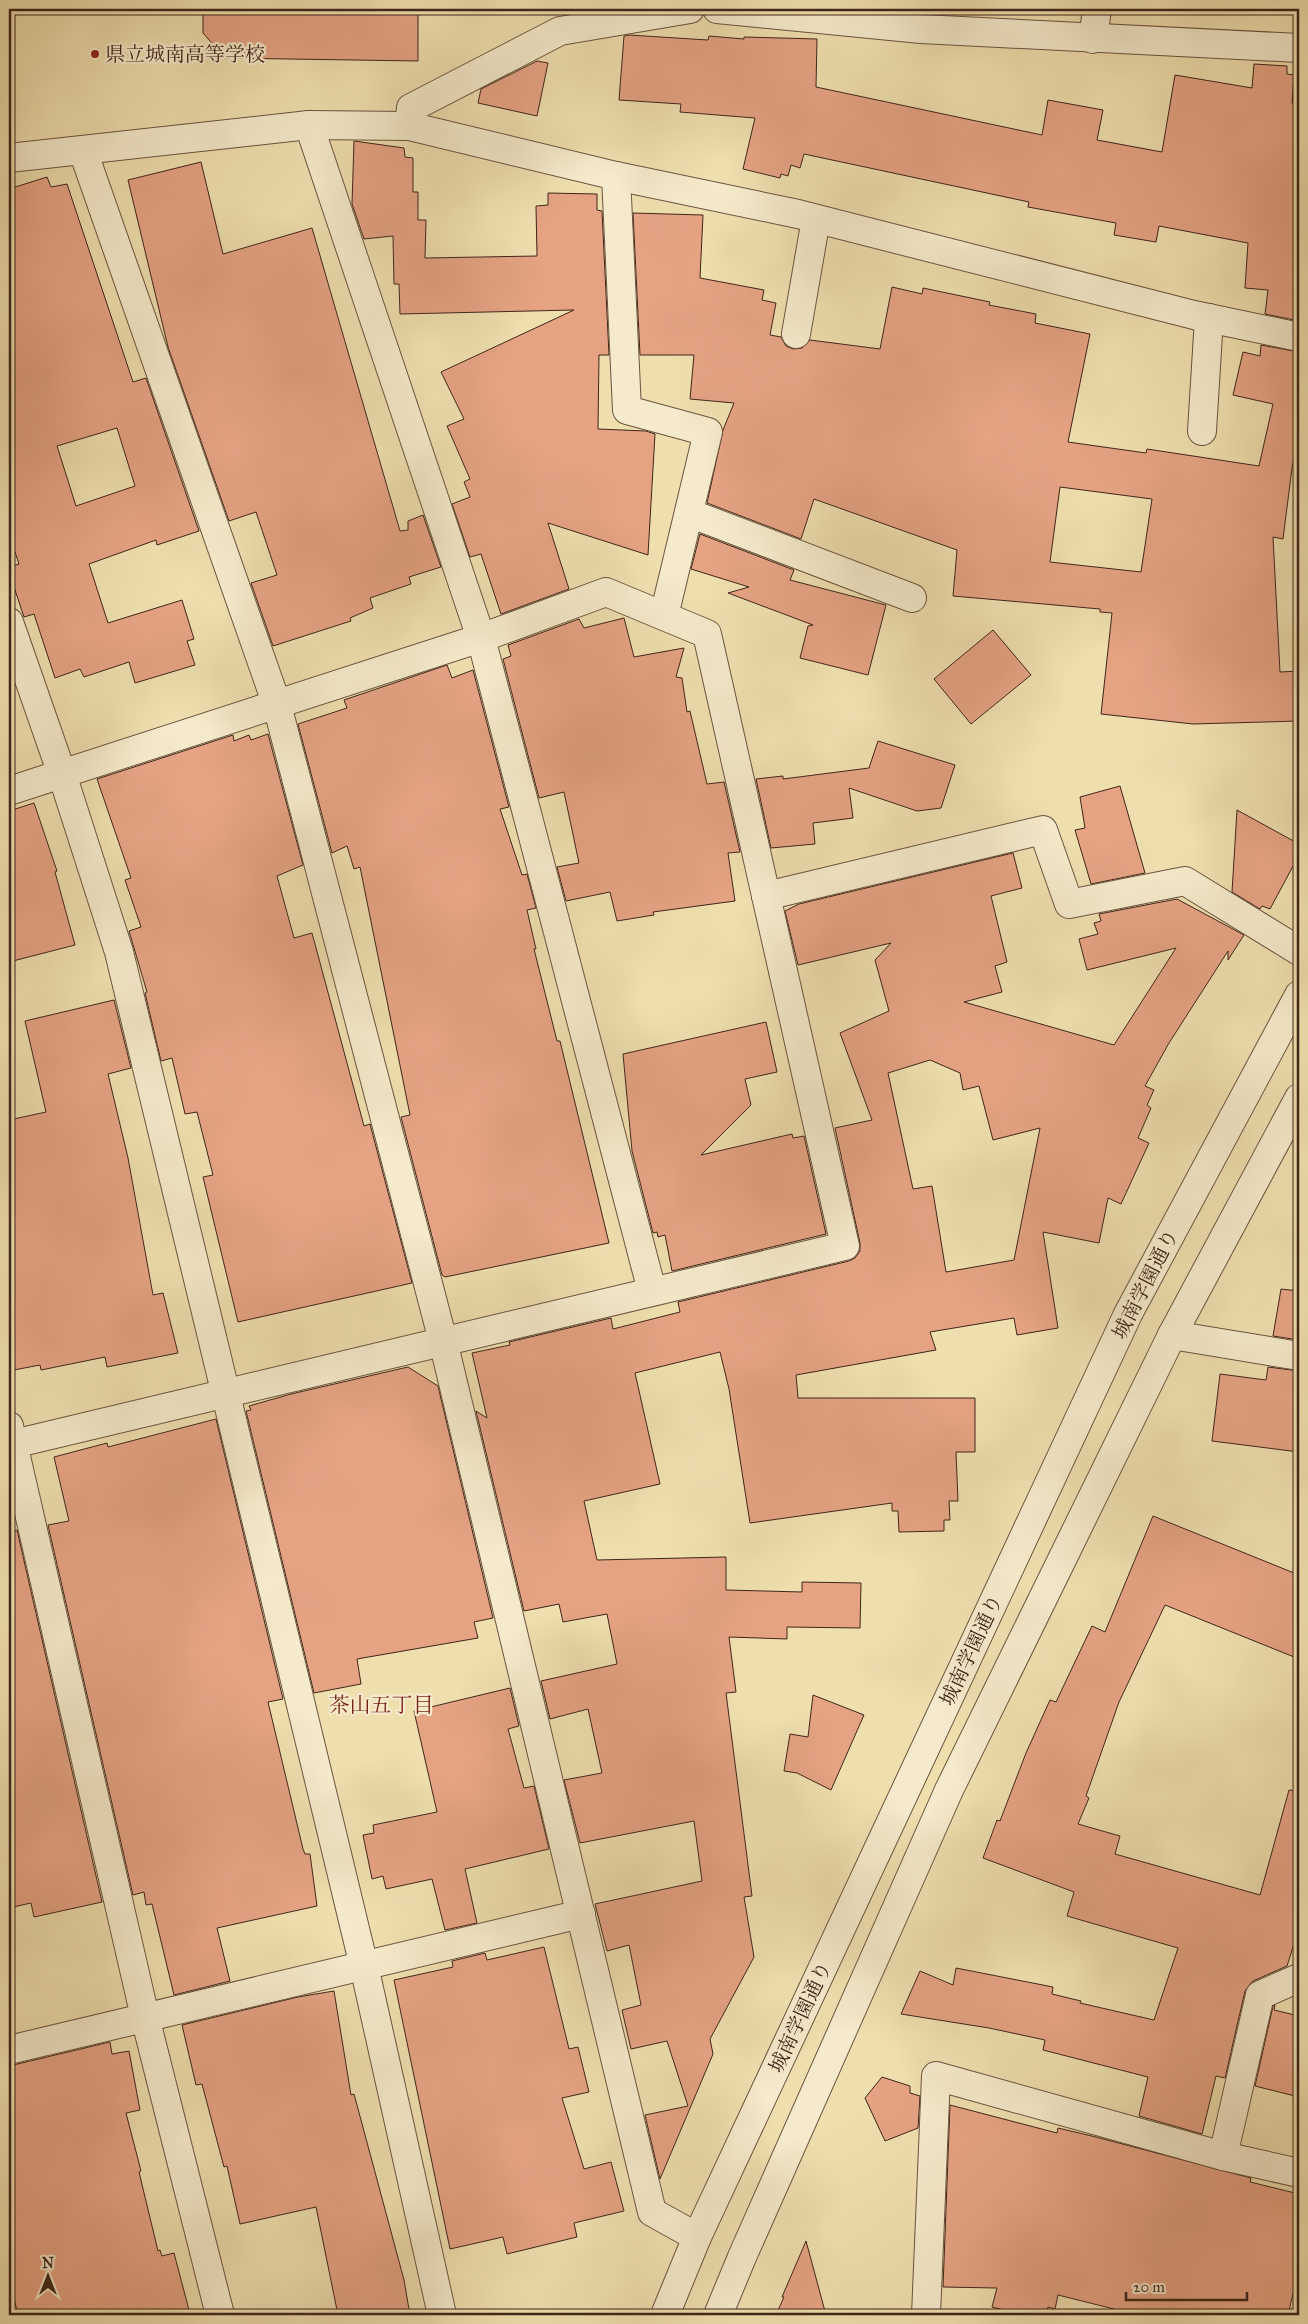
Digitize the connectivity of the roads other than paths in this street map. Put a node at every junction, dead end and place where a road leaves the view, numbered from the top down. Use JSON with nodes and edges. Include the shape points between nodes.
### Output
{"nodes":[{"id":1,"x":690,"y":9,"type":"edge"},
{"id":2,"x":717,"y":9,"type":"edge"},
{"id":3,"x":1097,"y":9,"type":"edge"},
{"id":4,"x":924,"y":19,"type":"edge"},
{"id":5,"x":1093,"y":39,"type":"junction"},
{"id":6,"x":1299,"y":48,"type":"edge"},
{"id":7,"x":309,"y":125,"type":"junction"},
{"id":8,"x":409,"y":126,"type":"junction"},
{"id":9,"x":83,"y":151,"type":"junction"},
{"id":10,"x":9,"y":158,"type":"edge"},
{"id":11,"x":616,"y":176,"type":"junction"},
{"id":12,"x":816,"y":219,"type":"junction"},
{"id":13,"x":1209,"y":318,"type":"junction"},
{"id":14,"x":796,"y":334,"type":"dead end"},
{"id":15,"x":1299,"y":337,"type":"edge"},
{"id":16,"x":1202,"y":431,"type":"dead end"},
{"id":17,"x":689,"y":513,"type":"junction"},
{"id":18,"x":912,"y":598,"type":"dead end"},
{"id":19,"x":664,"y":616,"type":"junction"},
{"id":20,"x":9,"y":622,"type":"edge"},
{"id":21,"x":482,"y":638,"type":"junction"},
{"id":22,"x":277,"y":705,"type":"junction"},
{"id":23,"x":62,"y":774,"type":"junction"},
{"id":24,"x":9,"y":791,"type":"edge"},
{"id":25,"x":766,"y":896,"type":"junction"},
{"id":26,"x":1299,"y":951,"type":"edge"},
{"id":27,"x":1299,"y":996,"type":"edge"},
{"id":28,"x":1299,"y":1098,"type":"edge"},
{"id":29,"x":652,"y":1291,"type":"junction"},
{"id":30,"x":1172,"y":1334,"type":"junction"},
{"id":31,"x":443,"y":1341,"type":"junction"},
{"id":32,"x":1299,"y":1356,"type":"edge"},
{"id":33,"x":226,"y":1392,"type":"junction"},
{"id":34,"x":10,"y":1438,"type":"edge"},
{"id":35,"x":581,"y":1914,"type":"junction"},
{"id":36,"x":364,"y":1966,"type":"junction"},
{"id":37,"x":1299,"y":1978,"type":"edge"},
{"id":38,"x":145,"y":2018,"type":"junction"},
{"id":39,"x":9,"y":2050,"type":"edge"},
{"id":40,"x":1223,"y":2156,"type":"junction"},
{"id":41,"x":1299,"y":2173,"type":"edge"},
{"id":42,"x":697,"y":2237,"type":"junction"},
{"id":43,"x":220,"y":2315,"type":"edge"},
{"id":44,"x":442,"y":2315,"type":"edge"},
{"id":45,"x":665,"y":2315,"type":"edge"},
{"id":46,"x":718,"y":2315,"type":"edge"},
{"id":47,"x":926,"y":2315,"type":"edge"}],
"edges":[{"from":1,"to":8,"type":"street","via":[[560,31],[412,108]]},
{"from":2,"to":4,"type":"street"},
{"from":3,"to":5,"type":"street"},
{"from":4,"to":5,"type":"street"},
{"from":5,"to":6,"type":"street"},
{"from":7,"to":8,"type":"street"},
{"from":7,"to":9,"type":"street"},
{"from":7,"to":21,"type":"street"},
{"from":8,"to":11,"type":"street"},
{"from":9,"to":10,"type":"street"},
{"from":9,"to":22,"type":"street"},
{"from":11,"to":12,"type":"street"},
{"from":11,"to":17,"type":"street","via":[[626,410],[708,432]]},
{"from":12,"to":13,"type":"street"},
{"from":12,"to":14,"type":"street"},
{"from":13,"to":15,"type":"street"},
{"from":13,"to":16,"type":"street"},
{"from":17,"to":18,"type":"street"},
{"from":17,"to":19,"type":"street"},
{"from":19,"to":21,"type":"street","via":[[606,592]]},
{"from":19,"to":25,"type":"street","via":[[707,634]]},
{"from":20,"to":23,"type":"street"},
{"from":21,"to":22,"type":"street"},
{"from":21,"to":29,"type":"street"},
{"from":22,"to":23,"type":"street"},
{"from":22,"to":31,"type":"street"},
{"from":23,"to":24,"type":"street"},
{"from":23,"to":33,"type":"street","via":[[119,952]]},
{"from":25,"to":26,"type":"street","via":[[1043,830],[1069,904],[1185,881]]},
{"from":25,"to":29,"type":"street","via":[[845,1246]]},
{"from":27,"to":42,"type":"street","name":"城南学園通り","via":[[1128,1314]]},
{"from":28,"to":30,"type":"street","name":"城南学園通り"},
{"from":29,"to":31,"type":"street"},
{"from":30,"to":32,"type":"street"},
{"from":30,"to":46,"type":"street","name":"城南学園通り","via":[[949,1790]]},
{"from":31,"to":33,"type":"street"},
{"from":31,"to":35,"type":"street"},
{"from":33,"to":34,"type":"street"},
{"from":33,"to":36,"type":"street"},
{"from":34,"to":38,"type":"street"},
{"from":35,"to":36,"type":"street"},
{"from":35,"to":42,"type":"street","via":[[652,2212]]},
{"from":36,"to":38,"type":"street"},
{"from":36,"to":44,"type":"street"},
{"from":37,"to":40,"type":"street","via":[[1260,1994]]},
{"from":38,"to":39,"type":"street"},
{"from":38,"to":43,"type":"street"},
{"from":40,"to":41,"type":"street"},
{"from":40,"to":47,"type":"street","via":[[936,2076]]},
{"from":42,"to":45,"type":"street","name":"城南学園通り"}]}
